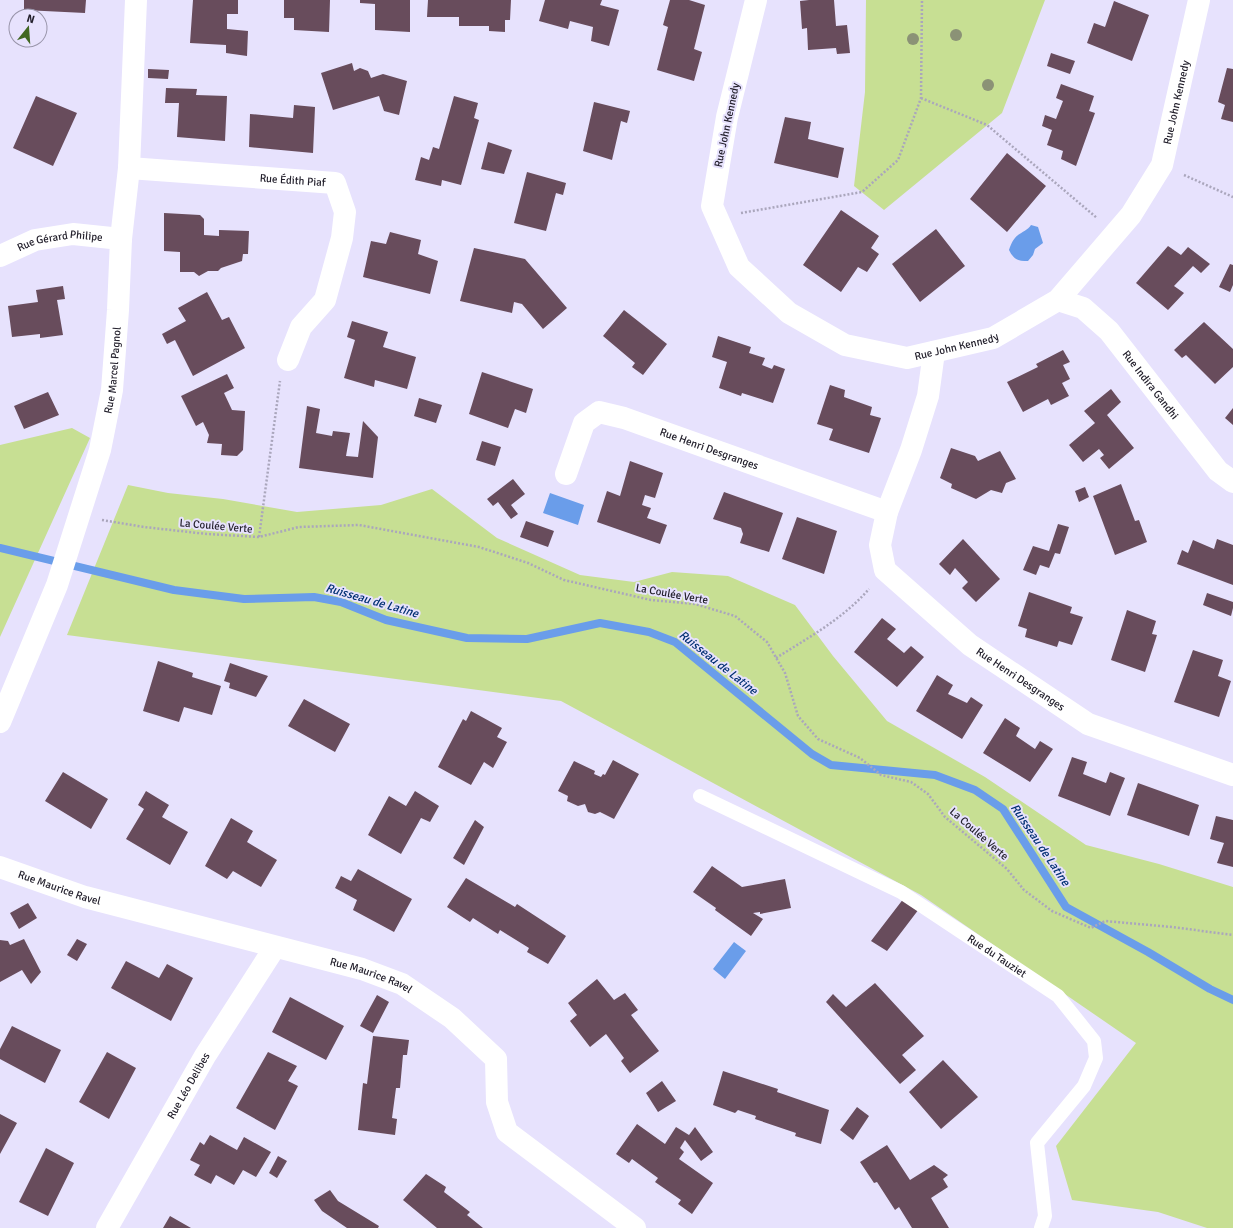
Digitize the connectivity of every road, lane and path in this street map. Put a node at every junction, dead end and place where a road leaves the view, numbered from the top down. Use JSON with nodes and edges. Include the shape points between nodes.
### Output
{"nodes":[{"id":1,"x":136,"y":0,"type":"edge"},
{"id":2,"x":756,"y":0,"type":"edge"},
{"id":3,"x":922,"y":0,"type":"edge"},
{"id":4,"x":1200,"y":0,"type":"edge"},
{"id":5,"x":921,"y":98,"type":"junction"},
{"id":6,"x":1162,"y":165,"type":"junction"},
{"id":7,"x":129,"y":168,"type":"junction"},
{"id":8,"x":1233,"y":197,"type":"edge"},
{"id":9,"x":716,"y":217,"type":"junction"},
{"id":10,"x":1116,"y":234,"type":"junction"},
{"id":11,"x":121,"y":239,"type":"junction"},
{"id":12,"x":0,"y":256,"type":"edge"},
{"id":13,"x":1058,"y":300,"type":"junction"},
{"id":14,"x":934,"y":352,"type":"junction"},
{"id":15,"x":288,"y":360,"type":"joint"},
{"id":16,"x":566,"y":474,"type":"dead end"},
{"id":17,"x":1233,"y":482,"type":"edge"},
{"id":18,"x":888,"y":512,"type":"junction"},
{"id":19,"x":79,"y":516,"type":"junction"},
{"id":20,"x":258,"y":537,"type":"junction"},
{"id":21,"x":885,"y":570,"type":"junction"},
{"id":22,"x":776,"y":658,"type":"junction"},
{"id":23,"x":0,"y":722,"type":"edge"},
{"id":24,"x":1233,"y":775,"type":"edge"},
{"id":25,"x":700,"y":796,"type":"dead end"},
{"id":26,"x":0,"y":867,"type":"edge"},
{"id":27,"x":1233,"y":935,"type":"edge"},
{"id":28,"x":275,"y":947,"type":"junction"},
{"id":29,"x":107,"y":1228,"type":"edge"},
{"id":30,"x":634,"y":1228,"type":"edge"},
{"id":31,"x":1041,"y":1228,"type":"edge"}],
"edges":[{"from":1,"to":7,"type":"street","name":"Rue Marcel Pagnol"},
{"from":2,"to":9,"type":"street","name":"Rue John Kennedy","via":[[726,125],[712,206]]},
{"from":3,"to":5,"type":"path"},
{"from":4,"to":6,"type":"street","name":"Rue John Kennedy"},
{"from":5,"to":9,"type":"path","via":[[898,160],[862,192]]},
{"from":5,"to":10,"type":"path","via":[[987,125]]},
{"from":6,"to":8,"type":"path"},
{"from":6,"to":10,"type":"street","name":"Rue John Kennedy"},
{"from":7,"to":11,"type":"street","name":"Rue Marcel Pagnol"},
{"from":7,"to":15,"type":"street","name":"Rue Édith Piaf","via":[[335,183],[345,212],[342,238],[325,300],[301,327]]},
{"from":9,"to":14,"type":"street","name":"Rue John Kennedy","via":[[739,266],[789,313],[845,344],[907,358]]},
{"from":10,"to":13,"type":"street","name":"Rue John Kennedy"},
{"from":11,"to":12,"type":"street","name":"Rue Gérard Philipe","via":[[73,234],[35,240]]},
{"from":11,"to":19,"type":"street","name":"Rue Marcel Pagnol","via":[[112,390],[100,450]]},
{"from":13,"to":14,"type":"street","name":"Rue John Kennedy","via":[[993,338]]},
{"from":13,"to":17,"type":"street","name":"Rue Indira Gandhi","via":[[1083,308],[1109,331],[1218,471]]},
{"from":14,"to":18,"type":"street","via":[[928,396]]},
{"from":15,"to":20,"type":"path","via":[[279,384]]},
{"from":16,"to":18,"type":"street","name":"Rue Henri Desgranges","via":[[584,423],[599,412],[624,418]]},
{"from":18,"to":21,"type":"street","via":[[880,546]]},
{"from":19,"to":20,"type":"path","name":"La Coulée Verte","via":[[144,527]]},
{"from":19,"to":23,"type":"street","name":"Rue Marcel Pagnol","via":[[64,562]]},
{"from":20,"to":22,"type":"path","name":"La Coulée Verte","via":[[299,527],[359,525],[479,547],[528,563],[564,580],[651,600],[695,604],[735,616],[767,642]]},
{"from":21,"to":22,"type":"path","via":[[860,600],[823,629]]},
{"from":21,"to":24,"type":"street","name":"Rue Henri Desgranges","via":[[970,645],[1088,724]]},
{"from":22,"to":27,"type":"path","name":"La Coulée Verte","via":[[785,673],[798,716],[818,739],[860,758],[881,775],[911,782],[928,794],[945,817],[1007,869],[1024,890],[1052,911],[1092,928],[1105,921]]},
{"from":25,"to":31,"type":"lane","name":"Rue du Tauziet","via":[[901,892],[1058,996],[1094,1040],[1096,1058],[1084,1086],[1037,1142],[1045,1216]]},
{"from":26,"to":28,"type":"street","name":"Rue Maurice Ravel","via":[[85,897]]},
{"from":28,"to":29,"type":"street","name":"Rue Léo Delibes","via":[[205,1056]]},
{"from":28,"to":30,"type":"street","name":"Rue Maurice Ravel","via":[[362,969],[402,984],[452,1018],[496,1058],[497,1102],[507,1132]]}]}
